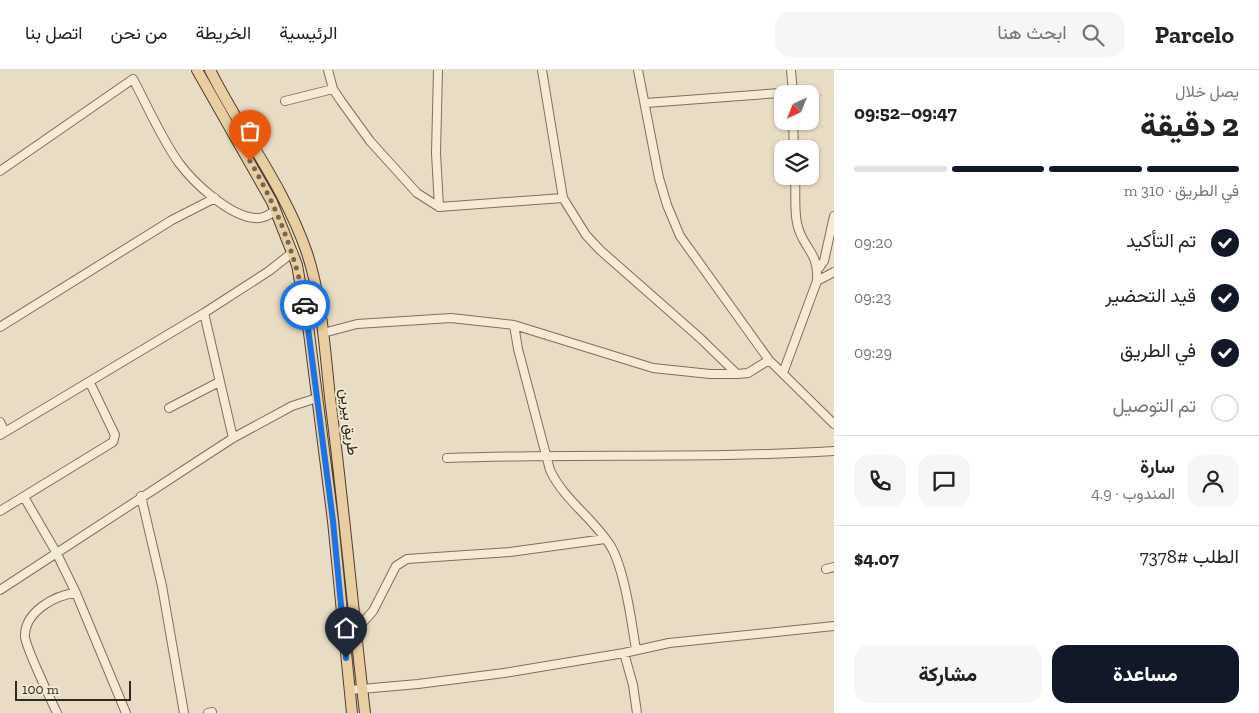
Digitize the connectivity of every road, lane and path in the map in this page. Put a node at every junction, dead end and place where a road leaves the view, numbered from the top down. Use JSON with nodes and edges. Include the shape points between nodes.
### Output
{"nodes":[{"id":1,"x":131,"y":70,"type":"edge"},
{"id":2,"x":197,"y":70,"type":"edge"},
{"id":3,"x":210,"y":70,"type":"edge"},
{"id":4,"x":328,"y":70,"type":"edge"},
{"id":5,"x":438,"y":70,"type":"edge"},
{"id":6,"x":542,"y":70,"type":"edge"},
{"id":7,"x":638,"y":70,"type":"edge"},
{"id":8,"x":791,"y":70,"type":"edge"},
{"id":9,"x":133,"y":79,"type":"junction"},
{"id":10,"x":792,"y":85,"type":"edge"},
{"id":11,"x":333,"y":89,"type":"junction"},
{"id":12,"x":774,"y":94,"type":"edge"},
{"id":13,"x":285,"y":101,"type":"dead end"},
{"id":14,"x":646,"y":103,"type":"junction"},
{"id":15,"x":0,"y":171,"type":"edge"},
{"id":16,"x":795,"y":185,"type":"edge"},
{"id":17,"x":215,"y":198,"type":"junction"},
{"id":18,"x":562,"y":198,"type":"junction"},
{"id":19,"x":439,"y":207,"type":"junction"},
{"id":20,"x":276,"y":210,"type":"junction"},
{"id":21,"x":834,"y":216,"type":"edge"},
{"id":22,"x":293,"y":252,"type":"junction"},
{"id":23,"x":818,"y":269,"type":"junction"},
{"id":24,"x":834,"y":272,"type":"edge"},
{"id":25,"x":817,"y":281,"type":"junction"},
{"id":26,"x":204,"y":313,"type":"junction"},
{"id":27,"x":514,"y":325,"type":"junction"},
{"id":28,"x":0,"y":327,"type":"edge"},
{"id":29,"x":323,"y":333,"type":"junction"},
{"id":30,"x":769,"y":360,"type":"junction"},
{"id":31,"x":784,"y":373,"type":"junction"},
{"id":32,"x":737,"y":374,"type":"junction"},
{"id":33,"x":220,"y":382,"type":"junction"},
{"id":34,"x":90,"y":383,"type":"junction"},
{"id":35,"x":317,"y":398,"type":"junction"},
{"id":36,"x":169,"y":408,"type":"dead end"},
{"id":37,"x":0,"y":422,"type":"edge"},
{"id":38,"x":834,"y":424,"type":"edge"},
{"id":39,"x":3,"y":434,"type":"edge"},
{"id":40,"x":233,"y":438,"type":"junction"},
{"id":41,"x":834,"y":451,"type":"edge"},
{"id":42,"x":546,"y":456,"type":"junction"},
{"id":43,"x":447,"y":458,"type":"dead end"},
{"id":44,"x":340,"y":473,"type":"junction"},
{"id":45,"x":327,"y":474,"type":"junction"},
{"id":46,"x":141,"y":496,"type":"junction"},
{"id":47,"x":24,"y":497,"type":"junction"},
{"id":48,"x":0,"y":511,"type":"edge"},
{"id":49,"x":605,"y":539,"type":"junction"},
{"id":50,"x":56,"y":552,"type":"junction"},
{"id":51,"x":0,"y":590,"type":"edge"},
{"id":52,"x":76,"y":593,"type":"junction"},
{"id":53,"x":834,"y":626,"type":"edge"},
{"id":54,"x":357,"y":628,"type":"junction"},
{"id":55,"x":636,"y":650,"type":"junction"},
{"id":56,"x":624,"y":653,"type":"junction"},
{"id":57,"x":363,"y":689,"type":"junction"},
{"id":58,"x":350,"y":690,"type":"junction"},
{"id":59,"x":57,"y":713,"type":"edge"},
{"id":60,"x":126,"y":713,"type":"edge"},
{"id":61,"x":184,"y":713,"type":"edge"},
{"id":62,"x":352,"y":713,"type":"edge"},
{"id":63,"x":366,"y":713,"type":"edge"},
{"id":64,"x":637,"y":713,"type":"edge"}],
"edges":[{"from":1,"to":9,"type":"street"},
{"from":2,"to":20,"type":"main road","name":"طريق بيرين"},
{"from":3,"to":29,"type":"main road","name":"طريق بيرين","via":[[284,196],[296,223],[313,276]]},
{"from":4,"to":11,"type":"street"},
{"from":5,"to":19,"type":"street","via":[[436,153]]},
{"from":6,"to":18,"type":"street"},
{"from":7,"to":14,"type":"street"},
{"from":8,"to":10,"type":"street"},
{"from":9,"to":15,"type":"street"},
{"from":9,"to":17,"type":"street","via":[[180,164]]},
{"from":11,"to":13,"type":"street"},
{"from":11,"to":19,"type":"street","via":[[350,116],[398,173],[417,193]]},
{"from":12,"to":14,"type":"street"},
{"from":14,"to":30,"type":"street","via":[[659,178],[680,236]]},
{"from":16,"to":23,"type":"street","via":[[797,223]]},
{"from":17,"to":20,"type":"street","via":[[256,218],[266,217]]},
{"from":17,"to":28,"type":"street","via":[[172,220]]},
{"from":18,"to":19,"type":"street"},
{"from":18,"to":32,"type":"street","via":[[600,250]]},
{"from":20,"to":22,"type":"main road","name":"طريق بيرين"},
{"from":21,"to":23,"type":"street","via":[[824,260]]},
{"from":22,"to":26,"type":"street","via":[[270,271]]},
{"from":22,"to":35,"type":"main road","name":"طريق بيرين","via":[[305,307]]},
{"from":23,"to":25,"type":"street"},
{"from":24,"to":25,"type":"street"},
{"from":25,"to":31,"type":"street"},
{"from":26,"to":33,"type":"street"},
{"from":26,"to":34,"type":"street"},
{"from":27,"to":29,"type":"street","via":[[427,318],[357,324]]},
{"from":27,"to":32,"type":"street","via":[[653,368]]},
{"from":27,"to":42,"type":"street"},
{"from":29,"to":44,"type":"main road","name":"طريق بيرين"},
{"from":30,"to":31,"type":"street"},
{"from":30,"to":32,"type":"street","via":[[748,373]]},
{"from":31,"to":38,"type":"street"},
{"from":33,"to":36,"type":"street"},
{"from":33,"to":40,"type":"street"},
{"from":34,"to":39,"type":"street"},
{"from":34,"to":47,"type":"street","via":[[115,435],[113,442]]},
{"from":35,"to":40,"type":"street","via":[[292,406]]},
{"from":35,"to":45,"type":"main road","name":"طريق بيرين"},
{"from":37,"to":39,"type":"street"},
{"from":40,"to":46,"type":"street"},
{"from":41,"to":42,"type":"street","via":[[695,456]]},
{"from":42,"to":43,"type":"street"},
{"from":42,"to":49,"type":"street","via":[[559,485]]},
{"from":44,"to":45,"type":"main road"},
{"from":44,"to":54,"type":"main road","name":"طريق بيرين"},
{"from":45,"to":58,"type":"main road","name":"طريق بيرين"},
{"from":46,"to":50,"type":"street"},
{"from":46,"to":61,"type":"street","via":[[162,586]]},
{"from":47,"to":48,"type":"street"},
{"from":47,"to":50,"type":"street"},
{"from":49,"to":54,"type":"street","via":[[510,552],[407,559],[396,566],[373,611]]},
{"from":49,"to":55,"type":"street","via":[[617,563]]},
{"from":50,"to":51,"type":"street"},
{"from":50,"to":52,"type":"street"},
{"from":52,"to":59,"type":"street","via":[[54,599],[40,608],[28,624],[25,638]]},
{"from":52,"to":60,"type":"street"},
{"from":53,"to":55,"type":"street","via":[[669,643]]},
{"from":54,"to":57,"type":"main road","name":"طريق بيرين"},
{"from":55,"to":56,"type":"street"},
{"from":56,"to":57,"type":"street","via":[[504,673]]},
{"from":56,"to":64,"type":"street"},
{"from":57,"to":58,"type":"street"},
{"from":57,"to":63,"type":"main road","name":"طريق بيرين"},
{"from":58,"to":62,"type":"main road","name":"طريق بيرين"}]}
